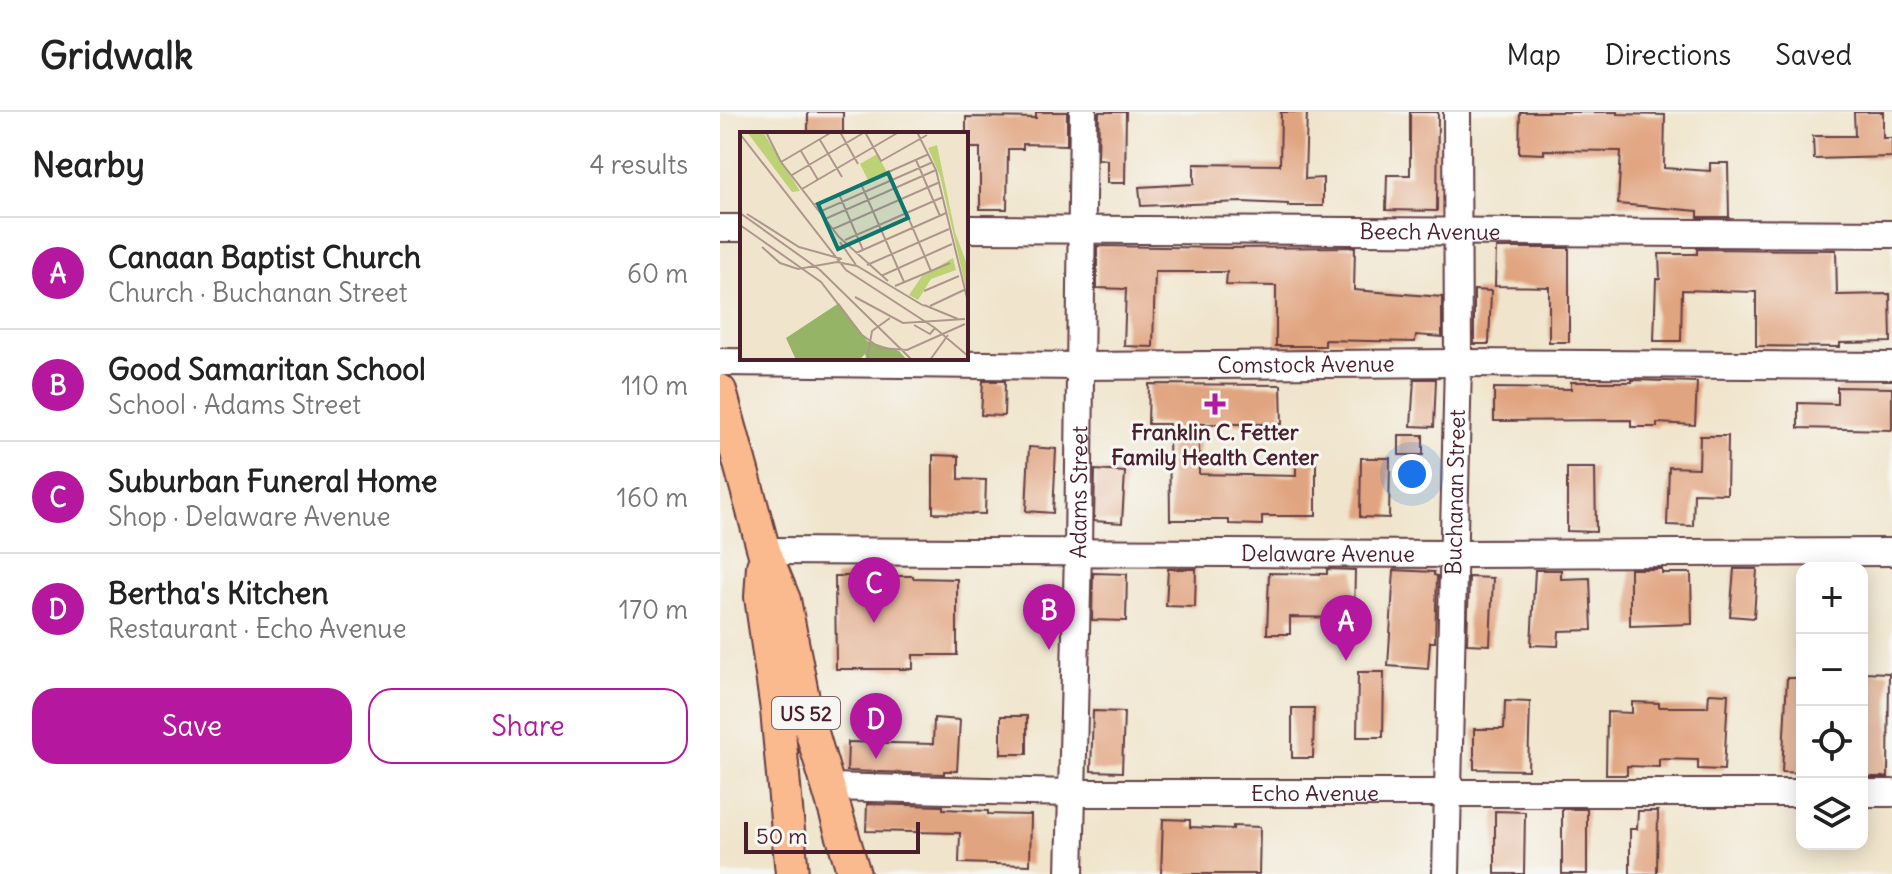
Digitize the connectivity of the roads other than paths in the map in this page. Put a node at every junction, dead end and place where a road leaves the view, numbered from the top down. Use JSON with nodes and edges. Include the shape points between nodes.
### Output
{"nodes":[{"id":1,"x":1083,"y":112,"type":"edge"},
{"id":2,"x":1457,"y":112,"type":"edge"},
{"id":3,"x":968,"y":229,"type":"edge"},
{"id":4,"x":1082,"y":230,"type":"junction"},
{"id":5,"x":1458,"y":231,"type":"junction"},
{"id":6,"x":1892,"y":234,"type":"edge"},
{"id":7,"x":720,"y":362,"type":"edge"},
{"id":8,"x":1458,"y":363,"type":"junction"},
{"id":9,"x":1080,"y":366,"type":"junction"},
{"id":10,"x":1892,"y":366,"type":"edge"},
{"id":11,"x":720,"y":391,"type":"edge"},
{"id":12,"x":764,"y":551,"type":"junction"},
{"id":13,"x":1078,"y":552,"type":"junction"},
{"id":14,"x":1892,"y":552,"type":"edge"},
{"id":15,"x":1454,"y":554,"type":"junction"},
{"id":16,"x":829,"y":787,"type":"junction"},
{"id":17,"x":1072,"y":793,"type":"junction"},
{"id":18,"x":1449,"y":793,"type":"junction"},
{"id":19,"x":1796,"y":793,"type":"edge"},
{"id":20,"x":1868,"y":793,"type":"edge"},
{"id":21,"x":1892,"y":793,"type":"edge"},
{"id":22,"x":792,"y":874,"type":"edge"},
{"id":23,"x":854,"y":874,"type":"edge"},
{"id":24,"x":1070,"y":874,"type":"edge"},
{"id":25,"x":1446,"y":874,"type":"edge"}],
"edges":[{"from":1,"to":4,"type":"street","name":"Adams Street"},
{"from":2,"to":5,"type":"street","name":"Buchanan Street"},
{"from":3,"to":4,"type":"street","name":"Beech Avenue"},
{"from":4,"to":5,"type":"street","name":"Beech Avenue"},
{"from":4,"to":9,"type":"street","name":"Adams Street"},
{"from":5,"to":6,"type":"street","name":"Beech Avenue"},
{"from":5,"to":8,"type":"street","name":"Buchanan Street"},
{"from":7,"to":9,"type":"street","name":"Comstock Avenue"},
{"from":8,"to":9,"type":"street","name":"Comstock Avenue"},
{"from":8,"to":10,"type":"street","name":"Comstock Avenue"},
{"from":8,"to":15,"type":"street","name":"Buchanan Street"},
{"from":9,"to":13,"type":"street","name":"Adams Street"},
{"from":11,"to":12,"type":"main road","number":"US 52"},
{"from":12,"to":13,"type":"street","name":"Delaware Avenue"},
{"from":12,"to":16,"type":"main road","number":"US 52","via":[[784,600],[805,709]]},
{"from":12,"to":22,"type":"main road","number":"US 52","via":[[761,597]]},
{"from":13,"to":15,"type":"street","name":"Delaware Avenue"},
{"from":13,"to":17,"type":"street","name":"Adams Street"},
{"from":14,"to":15,"type":"street","name":"Delaware Avenue"},
{"from":15,"to":18,"type":"street","name":"Buchanan Street"},
{"from":16,"to":17,"type":"street","name":"Echo Avenue"},
{"from":16,"to":23,"type":"main road","number":"US 52"},
{"from":17,"to":18,"type":"street","name":"Echo Avenue"},
{"from":17,"to":24,"type":"street","name":"Adams Street"},
{"from":18,"to":19,"type":"street","name":"Echo Avenue"},
{"from":18,"to":25,"type":"street","name":"Buchanan Street"},
{"from":20,"to":21,"type":"street"}]}
